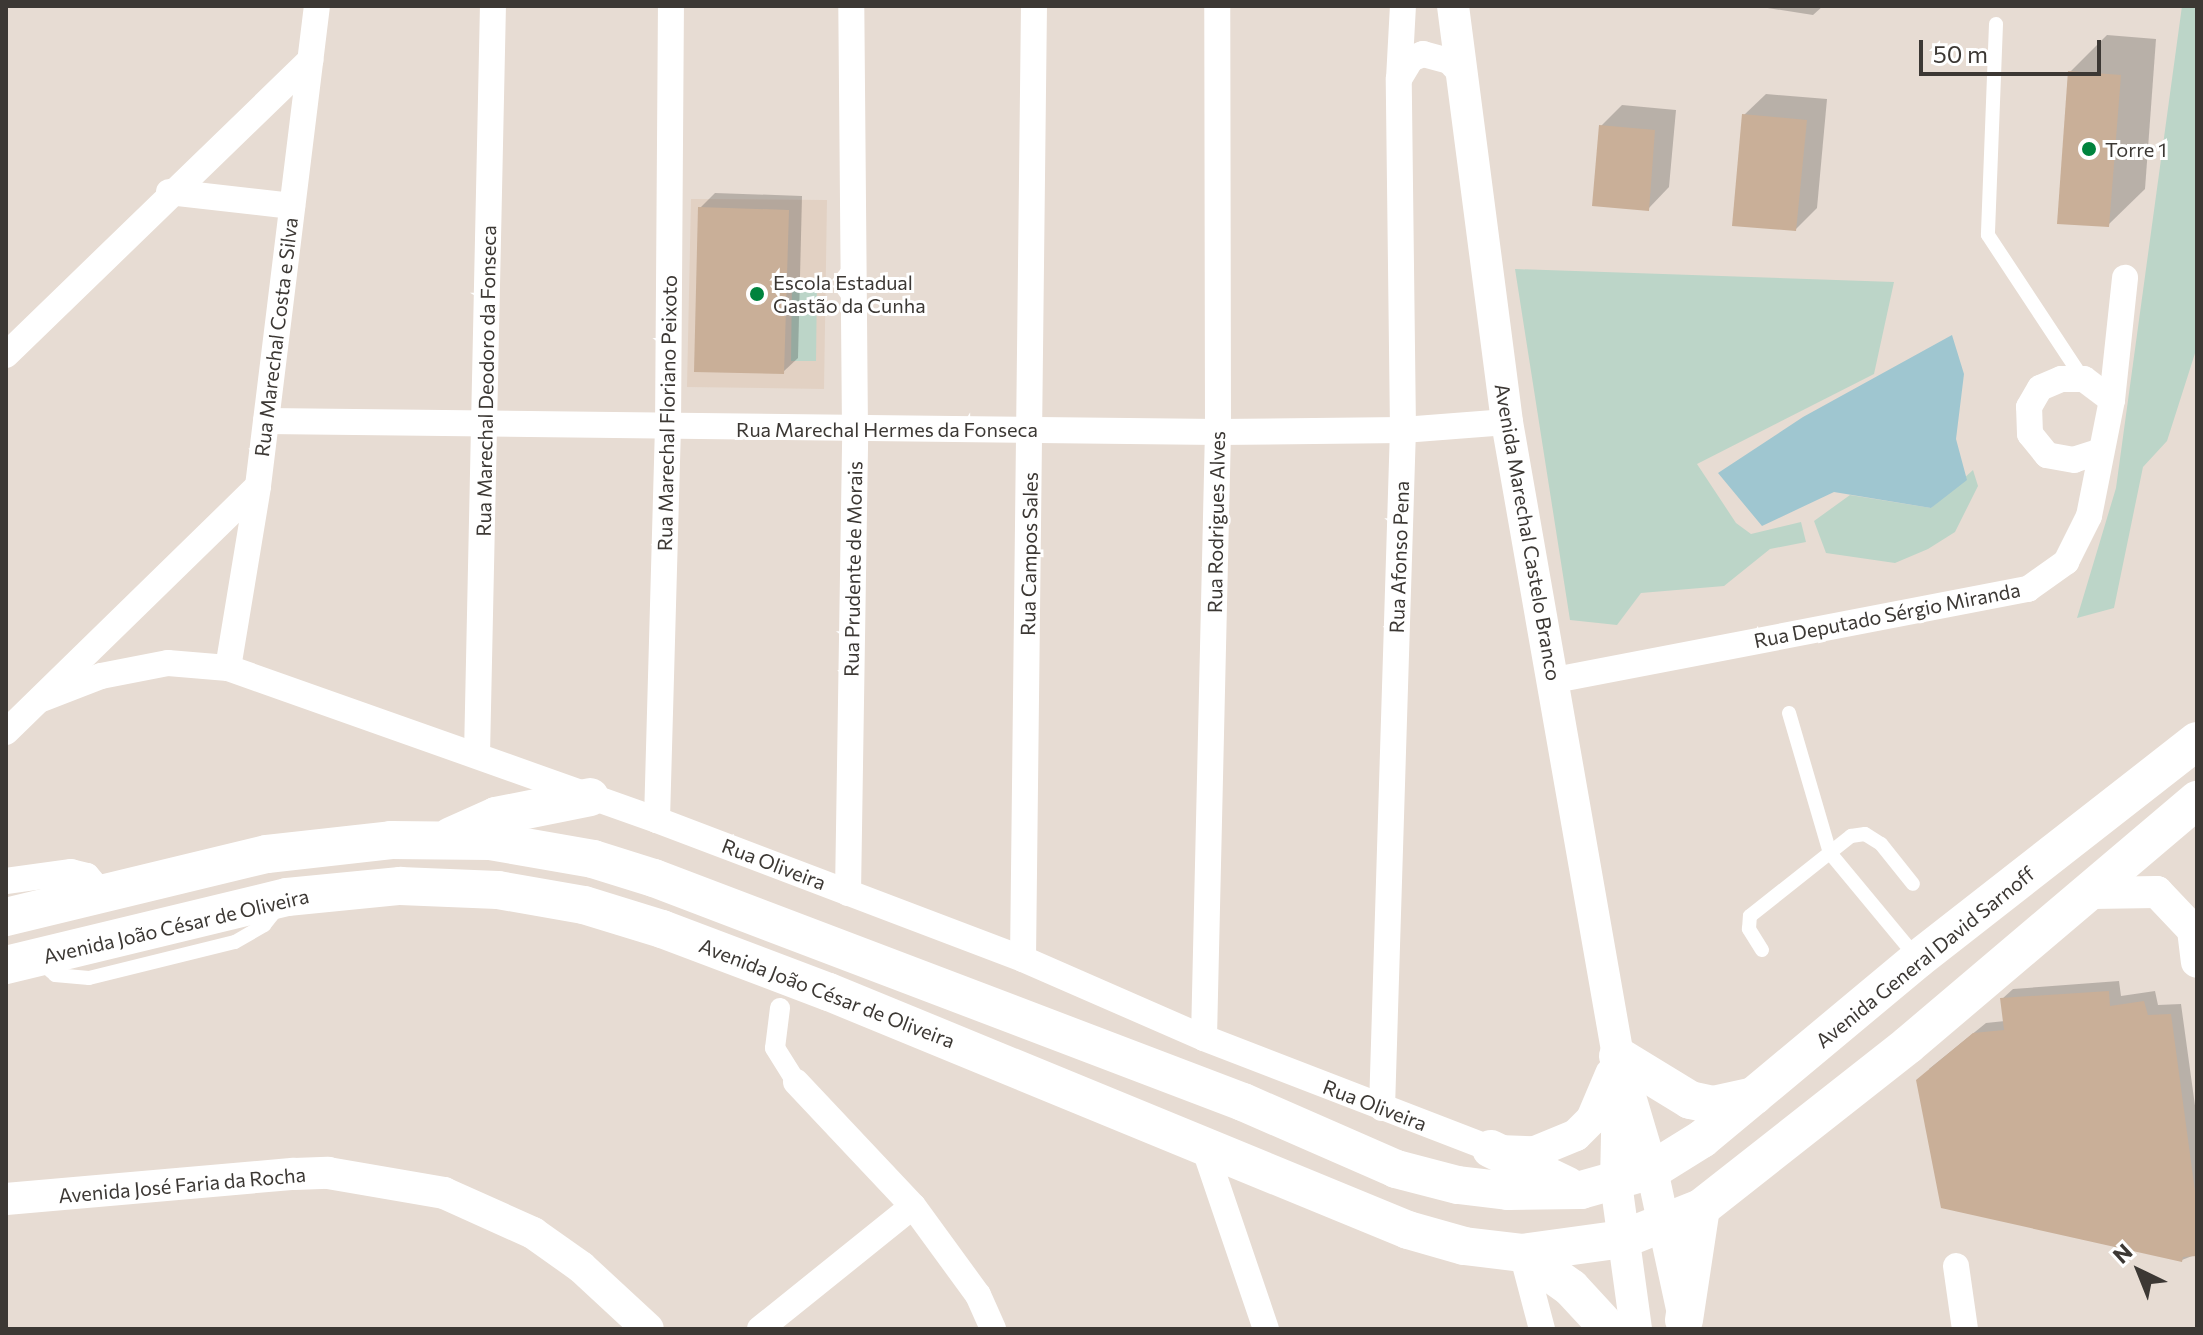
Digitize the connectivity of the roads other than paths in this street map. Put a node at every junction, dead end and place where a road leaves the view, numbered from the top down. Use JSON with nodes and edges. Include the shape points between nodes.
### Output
{"nodes":[{"id":1,"x":317,"y":6,"type":"edge"},
{"id":2,"x":493,"y":6,"type":"edge"},
{"id":3,"x":671,"y":6,"type":"edge"},
{"id":4,"x":851,"y":6,"type":"edge"},
{"id":5,"x":1034,"y":6,"type":"edge"},
{"id":6,"x":1217,"y":6,"type":"edge"},
{"id":7,"x":1403,"y":6,"type":"edge"},
{"id":8,"x":1453,"y":6,"type":"edge"},
{"id":9,"x":1996,"y":24,"type":"dead end"},
{"id":10,"x":310,"y":60,"type":"junction"},
{"id":11,"x":1461,"y":74,"type":"junction"},
{"id":12,"x":1399,"y":79,"type":"junction"},
{"id":13,"x":169,"y":192,"type":"junction"},
{"id":14,"x":292,"y":206,"type":"junction"},
{"id":15,"x":2125,"y":278,"type":"dead end"},
{"id":16,"x":6,"y":355,"type":"edge"},
{"id":17,"x":2084,"y":379,"type":"junction"},
{"id":18,"x":2112,"y":400,"type":"junction"},
{"id":19,"x":266,"y":421,"type":"junction"},
{"id":20,"x":1507,"y":422,"type":"junction"},
{"id":21,"x":487,"y":423,"type":"junction"},
{"id":22,"x":1031,"y":428,"type":"junction"},
{"id":23,"x":668,"y":429,"type":"junction"},
{"id":24,"x":1403,"y":430,"type":"junction"},
{"id":25,"x":855,"y":431,"type":"junction"},
{"id":26,"x":1218,"y":432,"type":"junction"},
{"id":27,"x":2101,"y":451,"type":"junction"},
{"id":28,"x":258,"y":486,"type":"junction"},
{"id":29,"x":228,"y":668,"type":"junction"},
{"id":30,"x":1555,"y":680,"type":"junction"},
{"id":31,"x":42,"y":699,"type":"junction"},
{"id":32,"x":1789,"y":713,"type":"dead end"},
{"id":33,"x":6,"y":732,"type":"edge"},
{"id":34,"x":2197,"y":733,"type":"edge"},
{"id":35,"x":2197,"y":741,"type":"edge"},
{"id":36,"x":477,"y":755,"type":"junction"},
{"id":37,"x":2155,"y":771,"type":"junction"},
{"id":38,"x":590,"y":797,"type":"junction"},
{"id":39,"x":2197,"y":800,"type":"edge"},
{"id":40,"x":2197,"y":818,"type":"edge"},
{"id":41,"x":657,"y":820,"type":"junction"},
{"id":42,"x":442,"y":840,"type":"junction"},
{"id":43,"x":2142,"y":848,"type":"junction"},
{"id":44,"x":1830,"y":853,"type":"junction"},
{"id":45,"x":6,"y":881,"type":"edge"},
{"id":46,"x":1913,"y":884,"type":"dead end"},
{"id":47,"x":848,"y":893,"type":"junction"},
{"id":48,"x":2091,"y":893,"type":"junction"},
{"id":49,"x":103,"y":895,"type":"junction"},
{"id":50,"x":6,"y":917,"type":"edge"},
{"id":51,"x":1762,"y":950,"type":"dead end"},
{"id":52,"x":1023,"y":959,"type":"junction"},
{"id":53,"x":1918,"y":959,"type":"junction"},
{"id":54,"x":20,"y":961,"type":"edge"},
{"id":55,"x":2197,"y":962,"type":"edge"},
{"id":56,"x":780,"y":1008,"type":"dead end"},
{"id":57,"x":1204,"y":1038,"type":"junction"},
{"id":58,"x":1618,"y":1056,"type":"junction"},
{"id":59,"x":796,"y":1082,"type":"joint"},
{"id":60,"x":1760,"y":1094,"type":"junction"},
{"id":61,"x":1382,"y":1108,"type":"junction"},
{"id":62,"x":1203,"y":1144,"type":"junction"},
{"id":63,"x":1491,"y":1149,"type":"junction"},
{"id":64,"x":1652,"y":1170,"type":"junction"},
{"id":65,"x":1616,"y":1183,"type":"junction"},
{"id":66,"x":1574,"y":1189,"type":"junction"},
{"id":67,"x":6,"y":1199,"type":"edge"},
{"id":68,"x":913,"y":1206,"type":"junction"},
{"id":69,"x":1701,"y":1208,"type":"junction"},
{"id":70,"x":1664,"y":1227,"type":"junction"},
{"id":71,"x":1623,"y":1239,"type":"junction"},
{"id":72,"x":1522,"y":1253,"type":"junction"},
{"id":73,"x":1956,"y":1266,"type":"dead end"},
{"id":74,"x":1685,"y":1325,"type":"edge"},
{"id":75,"x":648,"y":1329,"type":"edge"},
{"id":76,"x":760,"y":1329,"type":"edge"},
{"id":77,"x":993,"y":1329,"type":"edge"},
{"id":78,"x":1266,"y":1329,"type":"edge"},
{"id":79,"x":1542,"y":1329,"type":"edge"},
{"id":80,"x":1609,"y":1329,"type":"edge"},
{"id":81,"x":1636,"y":1329,"type":"edge"},
{"id":82,"x":1965,"y":1329,"type":"edge"}],
"edges":[{"from":1,"to":10,"type":"street","name":"Rua Marechal Costa e Silva"},
{"from":2,"to":21,"type":"street","name":"Rua Marechal Deodoro da Fonseca"},
{"from":3,"to":23,"type":"street","name":"Rua Marechal Floriano Peixoto"},
{"from":4,"to":25,"type":"street","name":"Rua Prudente de Morais"},
{"from":5,"to":22,"type":"street","name":"Rua Campos Sales"},
{"from":6,"to":26,"type":"street","name":"Rua Rodrigues Alves"},
{"from":7,"to":12,"type":"street","name":"Rua Afonso Pena"},
{"from":8,"to":11,"type":"street","name":"Avenida Marechal Castelo Branco"},
{"from":9,"to":17,"type":"lane","via":[[1988,235]]},
{"from":10,"to":13,"type":"street"},
{"from":10,"to":14,"type":"street","name":"Rua Marechal Costa e Silva"},
{"from":11,"to":12,"type":"street","via":[[1449,61],[1423,54],[1411,59]]},
{"from":11,"to":20,"type":"street","name":"Avenida Marechal Castelo Branco"},
{"from":12,"to":24,"type":"street","name":"Rua Afonso Pena"},
{"from":13,"to":14,"type":"street"},
{"from":13,"to":16,"type":"street"},
{"from":14,"to":19,"type":"street","name":"Rua Marechal Costa e Silva"},
{"from":15,"to":18,"type":"street","name":"Rua Deputado Sérgio Miranda"},
{"from":17,"to":18,"type":"street"},
{"from":17,"to":27,"type":"street","via":[[2061,379],[2040,388],[2029,407],[2030,434],[2047,455],[2060,460]]},
{"from":18,"to":27,"type":"street","name":"Rua Deputado Sérgio Miranda"},
{"from":19,"to":21,"type":"street","name":"Rua Marechal Hermes da Fonseca"},
{"from":19,"to":28,"type":"street","name":"Rua Marechal Costa e Silva"},
{"from":20,"to":24,"type":"street","name":"Rua Marechal Hermes da Fonseca"},
{"from":20,"to":30,"type":"street","name":"Avenida Marechal Castelo Branco"},
{"from":21,"to":23,"type":"street","name":"Rua Marechal Hermes da Fonseca"},
{"from":21,"to":36,"type":"street","name":"Rua Marechal Deodoro da Fonseca"},
{"from":22,"to":25,"type":"street","name":"Rua Marechal Hermes da Fonseca"},
{"from":22,"to":26,"type":"street","name":"Rua Marechal Hermes da Fonseca"},
{"from":22,"to":52,"type":"street","name":"Rua Campos Sales"},
{"from":23,"to":25,"type":"street","name":"Rua Marechal Hermes da Fonseca"},
{"from":23,"to":41,"type":"street","name":"Rua Marechal Floriano Peixoto"},
{"from":24,"to":26,"type":"street","name":"Rua Marechal Hermes da Fonseca"},
{"from":24,"to":61,"type":"street","name":"Rua Afonso Pena"},
{"from":25,"to":47,"type":"street","name":"Rua Prudente de Morais"},
{"from":26,"to":57,"type":"street","name":"Rua Rodrigues Alves"},
{"from":27,"to":30,"type":"street","name":"Rua Deputado Sérgio Miranda","via":[[2089,516],[2066,562],[2028,589]]},
{"from":28,"to":29,"type":"street","name":"Rua Marechal Costa e Silva"},
{"from":28,"to":31,"type":"street"},
{"from":29,"to":31,"type":"street","name":"Rua Oliveira","via":[[168,663],[101,676]]},
{"from":29,"to":36,"type":"street","name":"Rua Oliveira"},
{"from":30,"to":58,"type":"street","name":"Avenida Marechal Castelo Branco"},
{"from":31,"to":33,"type":"street"},
{"from":32,"to":44,"type":"lane"},
{"from":34,"to":37,"type":"main road"},
{"from":35,"to":37,"type":"main road","name":"Avenida General David Sarnoff"},
{"from":36,"to":38,"type":"street","name":"Rua Oliveira"},
{"from":37,"to":53,"type":"main road","name":"Avenida General David Sarnoff"},
{"from":38,"to":41,"type":"street","name":"Rua Oliveira"},
{"from":38,"to":42,"type":"main road","via":[[496,816]]},
{"from":39,"to":43,"type":"main road"},
{"from":40,"to":43,"type":"main road","via":[[2171,837]]},
{"from":41,"to":47,"type":"street","name":"Rua Oliveira"},
{"from":42,"to":49,"type":"main road","via":[[267,854]]},
{"from":42,"to":66,"type":"main road","via":[[593,859],[654,878],[1243,1102],[1396,1169],[1508,1191]]},
{"from":43,"to":48,"type":"main road"},
{"from":44,"to":46,"type":"lane","via":[[1851,836],[1865,834],[1881,844]]},
{"from":44,"to":51,"type":"lane","via":[[1750,916],[1749,929]]},
{"from":44,"to":53,"type":"lane"},
{"from":45,"to":49,"type":"street","via":[[44,872],[79,873]]},
{"from":47,"to":52,"type":"street","name":"Rua Oliveira"},
{"from":48,"to":55,"type":"street","via":[[2157,892],[2193,930]]},
{"from":48,"to":69,"type":"main road"},
{"from":49,"to":50,"type":"main road"},
{"from":52,"to":57,"type":"street","name":"Rua Oliveira"},
{"from":53,"to":60,"type":"main road","name":"Avenida General David Sarnoff"},
{"from":54,"to":62,"type":"main road","name":"Avenida João César de Oliveira","via":[[287,897],[414,887],[498,890],[584,905],[829,992]]},
{"from":56,"to":59,"type":"street","via":[[775,1048]]},
{"from":57,"to":61,"type":"street","name":"Rua Oliveira"},
{"from":58,"to":60,"type":"main road","via":[[1690,1100],[1713,1105]]},
{"from":58,"to":63,"type":"street","via":[[1592,1119],[1576,1135],[1535,1152]]},
{"from":58,"to":64,"type":"street","name":"Avenida Marechal Castelo Branco"},
{"from":58,"to":65,"type":"street","name":"Avenida Marechal Castelo Branco"},
{"from":59,"to":68,"type":"street"},
{"from":60,"to":64,"type":"main road","name":"Avenida General David Sarnoff"},
{"from":61,"to":63,"type":"street","name":"Rua Oliveira"},
{"from":62,"to":72,"type":"main road","name":"Avenida João César de Oliveira","via":[[1408,1230],[1464,1246]]},
{"from":62,"to":78,"type":"street"},
{"from":63,"to":66,"type":"main road"},
{"from":64,"to":65,"type":"main road","name":"Avenida General David Sarnoff"},
{"from":64,"to":70,"type":"street"},
{"from":65,"to":66,"type":"main road"},
{"from":65,"to":71,"type":"street"},
{"from":67,"to":75,"type":"street","name":"Avenida José Faria da Rocha","via":[[328,1173],[444,1193],[533,1233],[581,1267]]},
{"from":68,"to":76,"type":"street"},
{"from":68,"to":77,"type":"street","via":[[978,1295]]},
{"from":69,"to":70,"type":"main road"},
{"from":69,"to":74,"type":"main road"},
{"from":70,"to":71,"type":"main road"},
{"from":70,"to":74,"type":"street"},
{"from":71,"to":72,"type":"main road","name":"Avenida João César de Oliveira"},
{"from":71,"to":81,"type":"street"},
{"from":72,"to":79,"type":"street"},
{"from":72,"to":80,"type":"main road","via":[[1571,1288]]},
{"from":73,"to":82,"type":"street"}]}
